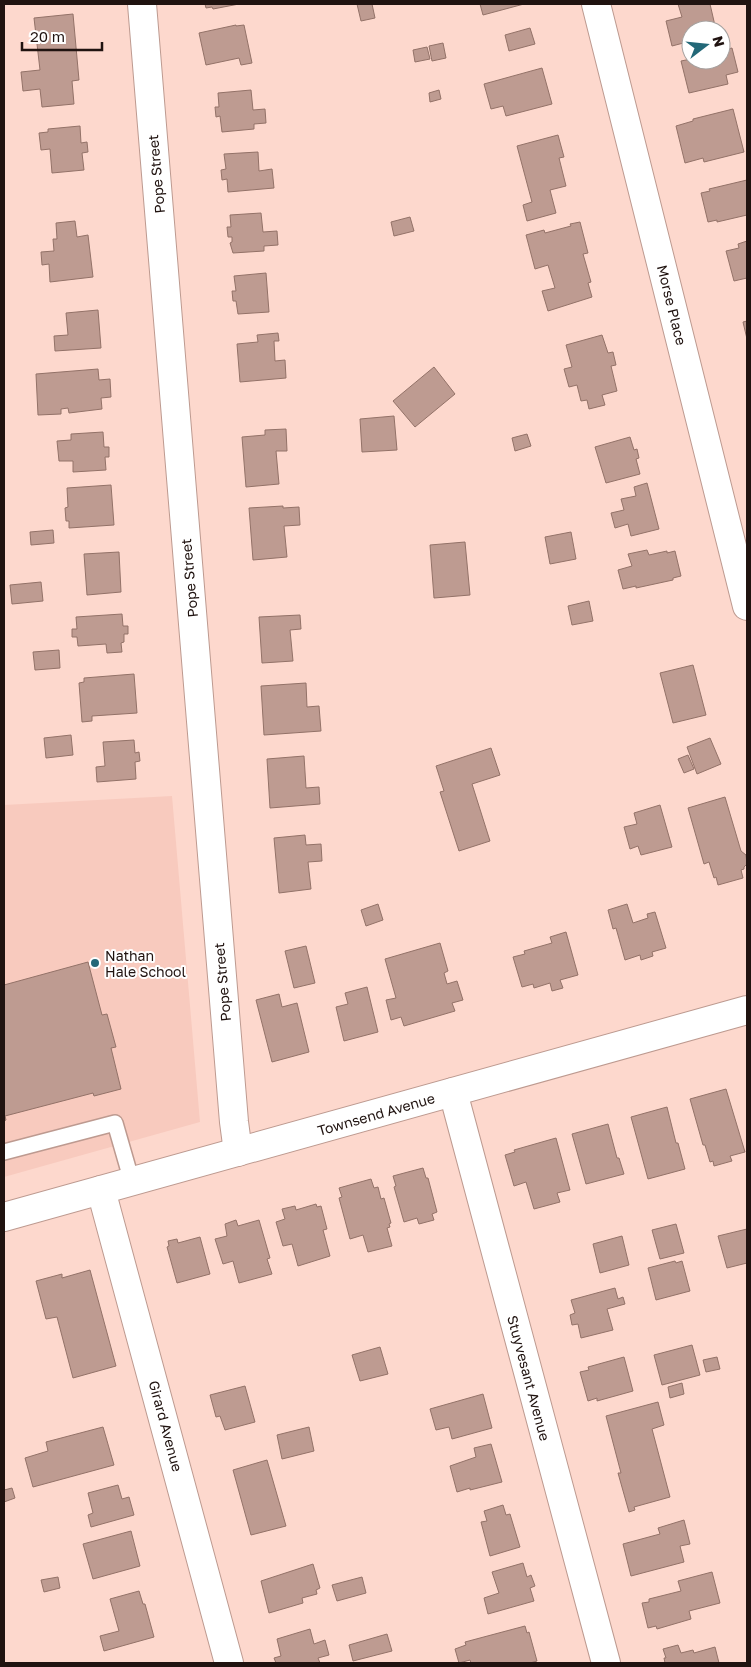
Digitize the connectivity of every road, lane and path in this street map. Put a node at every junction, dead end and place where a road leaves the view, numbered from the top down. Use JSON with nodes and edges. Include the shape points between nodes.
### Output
{"nodes":[{"id":1,"x":142,"y":4,"type":"edge"},
{"id":2,"x":596,"y":4,"type":"edge"},
{"id":3,"x":747,"y":606,"type":"edge"},
{"id":4,"x":747,"y":1010,"type":"edge"},
{"id":5,"x":453,"y":1092,"type":"junction"},
{"id":6,"x":4,"y":1152,"type":"edge"},
{"id":7,"x":238,"y":1152,"type":"junction"},
{"id":8,"x":132,"y":1182,"type":"junction"},
{"id":9,"x":102,"y":1190,"type":"junction"},
{"id":10,"x":4,"y":1217,"type":"edge"},
{"id":11,"x":229,"y":1663,"type":"edge"},
{"id":12,"x":606,"y":1663,"type":"edge"}],
"edges":[{"from":1,"to":7,"type":"street","name":"Pope Street"},
{"from":2,"to":3,"type":"street","name":"Morse Place"},
{"from":4,"to":5,"type":"street","name":"Townsend Avenue"},
{"from":5,"to":7,"type":"street","name":"Townsend Avenue"},
{"from":5,"to":12,"type":"street","name":"Stuyvesant Avenue"},
{"from":6,"to":8,"type":"lane","via":[[115,1123]]},
{"from":7,"to":8,"type":"street","name":"Townsend Avenue"},
{"from":8,"to":9,"type":"street","name":"Townsend Avenue"},
{"from":9,"to":10,"type":"street","name":"Townsend Avenue"},
{"from":9,"to":11,"type":"street","name":"Girard Avenue"}]}
